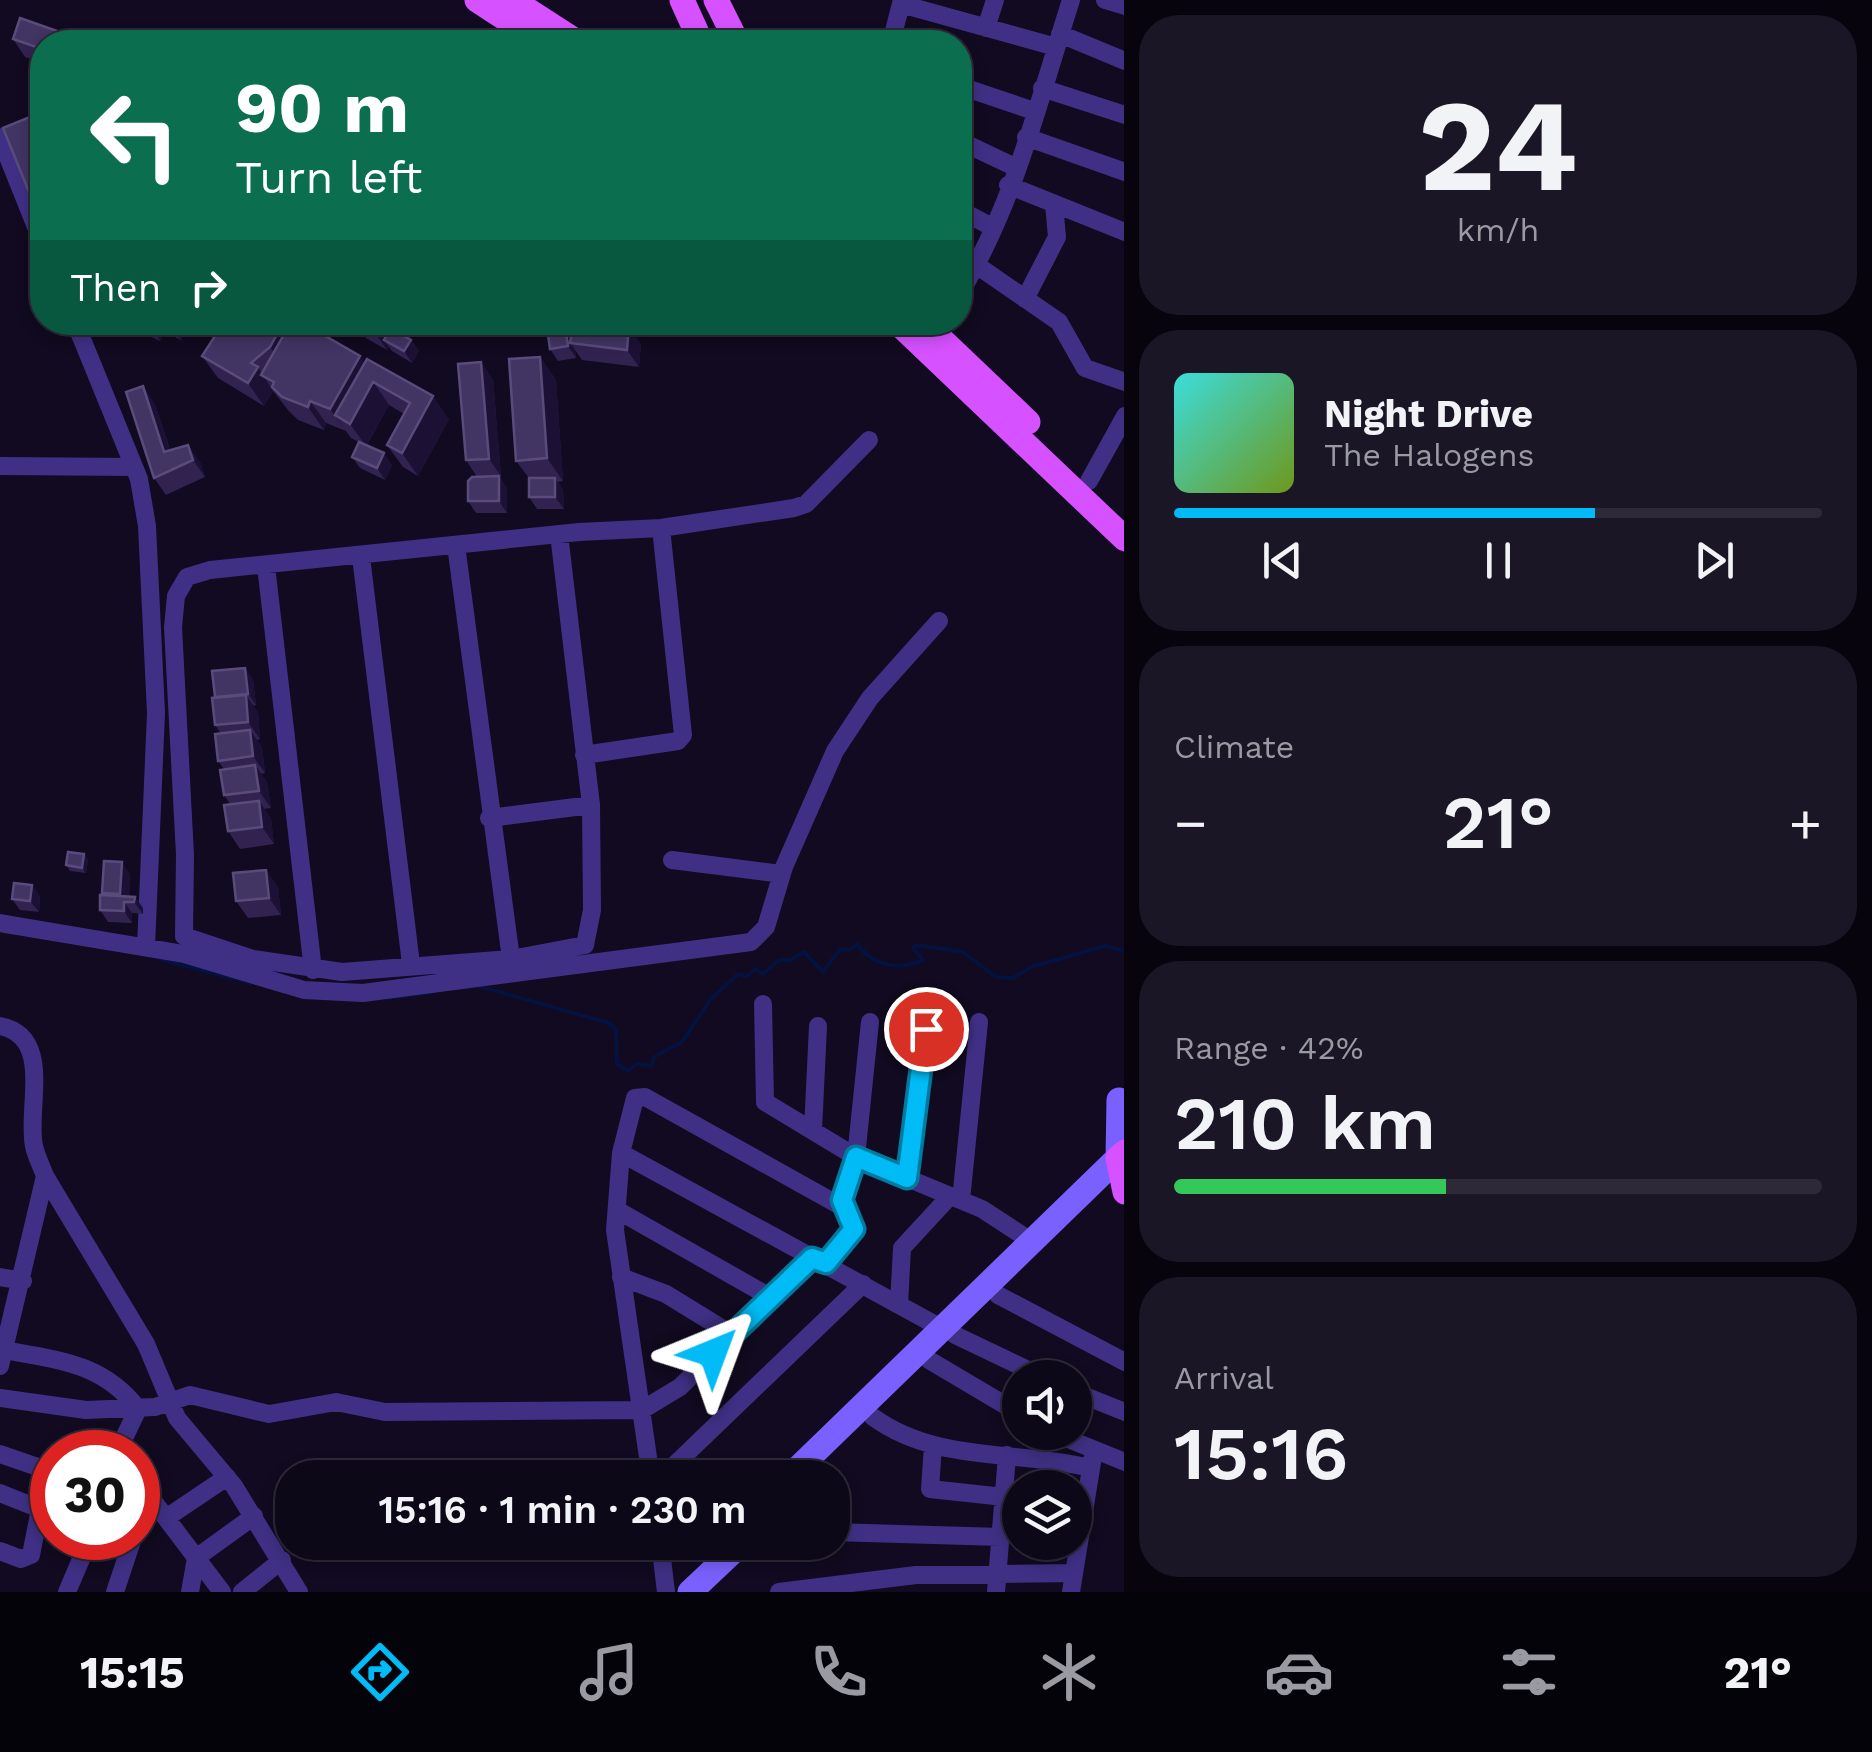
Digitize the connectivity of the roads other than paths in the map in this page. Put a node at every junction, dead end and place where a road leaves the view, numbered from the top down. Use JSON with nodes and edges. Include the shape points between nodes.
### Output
{"nodes":[{"id":1,"x":477,"y":0,"type":"edge"},
{"id":2,"x":512,"y":0,"type":"edge"},
{"id":3,"x":682,"y":0,"type":"edge"},
{"id":4,"x":716,"y":0,"type":"edge"},
{"id":5,"x":995,"y":0,"type":"edge"},
{"id":6,"x":1071,"y":0,"type":"edge"},
{"id":7,"x":1105,"y":0,"type":"edge"},
{"id":8,"x":902,"y":2,"type":"edge"},
{"id":9,"x":1124,"y":6,"type":"edge"},
{"id":10,"x":986,"y":28,"type":"junction"},
{"id":11,"x":523,"y":30,"type":"edge"},
{"id":12,"x":558,"y":30,"type":"edge"},
{"id":13,"x":695,"y":30,"type":"edge"},
{"id":14,"x":730,"y":30,"type":"edge"},
{"id":15,"x":894,"y":30,"type":"edge"},
{"id":16,"x":1058,"y":40,"type":"junction"},
{"id":17,"x":1124,"y":61,"type":"edge"},
{"id":18,"x":1042,"y":88,"type":"junction"},
{"id":19,"x":972,"y":90,"type":"edge"},
{"id":20,"x":1034,"y":111,"type":"junction"},
{"id":21,"x":1124,"y":115,"type":"edge"},
{"id":22,"x":0,"y":137,"type":"edge"},
{"id":23,"x":1026,"y":137,"type":"junction"},
{"id":24,"x":972,"y":148,"type":"edge"},
{"id":25,"x":1124,"y":172,"type":"edge"},
{"id":26,"x":1012,"y":176,"type":"junction"},
{"id":27,"x":1054,"y":204,"type":"junction"},
{"id":28,"x":30,"y":212,"type":"edge"},
{"id":29,"x":972,"y":216,"type":"edge"},
{"id":30,"x":992,"y":227,"type":"junction"},
{"id":31,"x":1124,"y":232,"type":"edge"},
{"id":32,"x":975,"y":264,"type":"junction"},
{"id":33,"x":972,"y":270,"type":"edge"},
{"id":34,"x":1025,"y":299,"type":"junction"},
{"id":35,"x":80,"y":335,"type":"edge"},
{"id":36,"x":915,"y":335,"type":"edge"},
{"id":37,"x":938,"y":335,"type":"edge"},
{"id":38,"x":951,"y":360,"type":"junction"},
{"id":39,"x":1124,"y":382,"type":"edge"},
{"id":40,"x":1124,"y":416,"type":"edge"},
{"id":41,"x":869,"y":440,"type":"dead end"},
{"id":42,"x":0,"y":466,"type":"edge"},
{"id":43,"x":134,"y":467,"type":"junction"},
{"id":44,"x":1089,"y":481,"type":"junction"},
{"id":45,"x":1124,"y":516,"type":"edge"},
{"id":46,"x":660,"y":528,"type":"junction"},
{"id":47,"x":559,"y":534,"type":"junction"},
{"id":48,"x":1124,"y":539,"type":"edge"},
{"id":49,"x":456,"y":544,"type":"junction"},
{"id":50,"x":361,"y":557,"type":"junction"},
{"id":51,"x":266,"y":566,"type":"junction"},
{"id":52,"x":939,"y":621,"type":"dead end"},
{"id":53,"x":584,"y":755,"type":"junction"},
{"id":54,"x":591,"y":805,"type":"junction"},
{"id":55,"x":489,"y":818,"type":"junction"},
{"id":56,"x":672,"y":860,"type":"dead end"},
{"id":57,"x":782,"y":874,"type":"junction"},
{"id":58,"x":0,"y":923,"type":"edge"},
{"id":59,"x":146,"y":947,"type":"junction"},
{"id":60,"x":511,"y":960,"type":"junction"},
{"id":61,"x":411,"y":964,"type":"junction"},
{"id":62,"x":314,"y":970,"type":"junction"},
{"id":63,"x":763,"y":1004,"type":"dead end"},
{"id":64,"x":870,"y":1022,"type":"dead end"},
{"id":65,"x":979,"y":1022,"type":"dead end"},
{"id":66,"x":0,"y":1026,"type":"edge"},
{"id":67,"x":818,"y":1026,"type":"dead end"},
{"id":68,"x":926,"y":1029,"type":"dead end"},
{"id":69,"x":1124,"y":1112,"type":"edge"},
{"id":70,"x":813,"y":1130,"type":"junction"},
{"id":71,"x":620,"y":1153,"type":"junction"},
{"id":72,"x":856,"y":1157,"type":"junction"},
{"id":73,"x":1123,"y":1169,"type":"edge"},
{"id":74,"x":46,"y":1176,"type":"junction"},
{"id":75,"x":907,"y":1178,"type":"junction"},
{"id":76,"x":955,"y":1198,"type":"junction"},
{"id":77,"x":844,"y":1208,"type":"junction"},
{"id":78,"x":617,"y":1210,"type":"junction"},
{"id":79,"x":1034,"y":1244,"type":"junction"},
{"id":80,"x":819,"y":1261,"type":"junction"},
{"id":81,"x":0,"y":1276,"type":"edge"},
{"id":82,"x":621,"y":1277,"type":"junction"},
{"id":83,"x":23,"y":1281,"type":"junction"},
{"id":84,"x":863,"y":1284,"type":"junction"},
{"id":85,"x":998,"y":1294,"type":"junction"},
{"id":86,"x":770,"y":1297,"type":"junction"},
{"id":87,"x":899,"y":1305,"type":"junction"},
{"id":88,"x":4,"y":1327,"type":"edge"},
{"id":89,"x":949,"y":1332,"type":"junction"},
{"id":90,"x":731,"y":1334,"type":"junction"},
{"id":91,"x":2,"y":1358,"type":"edge"},
{"id":92,"x":929,"y":1360,"type":"junction"},
{"id":93,"x":1007,"y":1360,"type":"edge"},
{"id":94,"x":1124,"y":1362,"type":"edge"},
{"id":95,"x":0,"y":1398,"type":"edge"},
{"id":96,"x":1092,"y":1399,"type":"edge"},
{"id":97,"x":170,"y":1400,"type":"junction"},
{"id":98,"x":1002,"y":1403,"type":"edge"},
{"id":99,"x":138,"y":1409,"type":"junction"},
{"id":100,"x":642,"y":1410,"type":"junction"},
{"id":101,"x":1124,"y":1412,"type":"edge"},
{"id":102,"x":873,"y":1416,"type":"junction"},
{"id":103,"x":128,"y":1430,"type":"edge"},
{"id":104,"x":933,"y":1445,"type":"junction"},
{"id":105,"x":1078,"y":1450,"type":"edge"},
{"id":106,"x":0,"y":1454,"type":"edge"},
{"id":107,"x":1007,"y":1456,"type":"junction"},
{"id":108,"x":1092,"y":1459,"type":"junction"},
{"id":109,"x":649,"y":1460,"type":"edge"},
{"id":110,"x":679,"y":1460,"type":"edge"},
{"id":111,"x":808,"y":1460,"type":"edge"},
{"id":112,"x":828,"y":1460,"type":"edge"},
{"id":113,"x":1124,"y":1462,"type":"edge"},
{"id":114,"x":30,"y":1464,"type":"edge"},
{"id":115,"x":1006,"y":1470,"type":"edge"},
{"id":116,"x":1090,"y":1470,"type":"edge"},
{"id":117,"x":227,"y":1476,"type":"junction"},
{"id":118,"x":0,"y":1493,"type":"edge"},
{"id":119,"x":1002,"y":1496,"type":"edge"},
{"id":120,"x":30,"y":1505,"type":"edge"},
{"id":121,"x":160,"y":1511,"type":"edge"},
{"id":122,"x":254,"y":1516,"type":"junction"},
{"id":123,"x":166,"y":1518,"type":"junction"},
{"id":124,"x":1002,"y":1531,"type":"edge"},
{"id":125,"x":850,"y":1532,"type":"edge"},
{"id":126,"x":275,"y":1549,"type":"edge"},
{"id":127,"x":0,"y":1551,"type":"edge"},
{"id":128,"x":30,"y":1555,"type":"edge"},
{"id":129,"x":196,"y":1558,"type":"junction"},
{"id":130,"x":81,"y":1560,"type":"edge"},
{"id":131,"x":126,"y":1560,"type":"edge"},
{"id":132,"x":282,"y":1560,"type":"joint"},
{"id":133,"x":663,"y":1560,"type":"edge"},
{"id":134,"x":702,"y":1560,"type":"edge"},
{"id":135,"x":724,"y":1560,"type":"edge"},
{"id":136,"x":997,"y":1583,"type":"edge"},
{"id":137,"x":1073,"y":1583,"type":"edge"},
{"id":138,"x":68,"y":1592,"type":"edge"},
{"id":139,"x":115,"y":1592,"type":"edge"},
{"id":140,"x":190,"y":1592,"type":"edge"},
{"id":141,"x":222,"y":1592,"type":"edge"},
{"id":142,"x":242,"y":1592,"type":"edge"},
{"id":143,"x":300,"y":1592,"type":"edge"},
{"id":144,"x":669,"y":1592,"type":"edge"},
{"id":145,"x":690,"y":1592,"type":"edge"},
{"id":146,"x":779,"y":1592,"type":"edge"}],
"edges":[{"from":1,"to":11,"type":"main road"},
{"from":2,"to":12,"type":"main road"},
{"from":3,"to":13,"type":"main road"},
{"from":4,"to":14,"type":"main road"},
{"from":5,"to":10,"type":"street"},
{"from":6,"to":16,"type":"street"},
{"from":7,"to":9,"type":"street"},
{"from":8,"to":10,"type":"street"},
{"from":8,"to":15,"type":"street"},
{"from":10,"to":16,"type":"street"},
{"from":16,"to":17,"type":"street"},
{"from":16,"to":18,"type":"street"},
{"from":18,"to":20,"type":"street"},
{"from":18,"to":21,"type":"street"},
{"from":19,"to":20,"type":"street"},
{"from":20,"to":23,"type":"street"},
{"from":22,"to":28,"type":"street"},
{"from":23,"to":25,"type":"street"},
{"from":23,"to":26,"type":"street"},
{"from":24,"to":26,"type":"street"},
{"from":26,"to":27,"type":"street"},
{"from":26,"to":30,"type":"street"},
{"from":27,"to":31,"type":"street"},
{"from":27,"to":34,"type":"street","via":[[1057,237]]},
{"from":29,"to":30,"type":"street"},
{"from":30,"to":32,"type":"street"},
{"from":32,"to":33,"type":"street"},
{"from":32,"to":34,"type":"street"},
{"from":34,"to":39,"type":"street","via":[[1059,322],[1085,368]]},
{"from":35,"to":43,"type":"street"},
{"from":36,"to":38,"type":"main road"},
{"from":37,"to":38,"type":"main road"},
{"from":38,"to":44,"type":"main road"},
{"from":38,"to":48,"type":"main road"},
{"from":40,"to":44,"type":"street"},
{"from":41,"to":46,"type":"street","via":[[806,504]]},
{"from":42,"to":43,"type":"street"},
{"from":43,"to":59,"type":"street","via":[[147,526],[156,713]]},
{"from":44,"to":45,"type":"main road"},
{"from":46,"to":47,"type":"street"},
{"from":46,"to":53,"type":"street","via":[[682,735],[678,741]]},
{"from":47,"to":49,"type":"street"},
{"from":47,"to":53,"type":"street"},
{"from":49,"to":50,"type":"street"},
{"from":49,"to":55,"type":"street"},
{"from":50,"to":51,"type":"street"},
{"from":50,"to":61,"type":"street"},
{"from":51,"to":62,"type":"street"},
{"from":51,"to":62,"type":"street","via":[[188,577],[173,610],[184,936],[217,950]]},
{"from":52,"to":57,"type":"street","via":[[854,719]]},
{"from":53,"to":54,"type":"street"},
{"from":54,"to":55,"type":"street"},
{"from":54,"to":60,"type":"street","via":[[592,910],[584,945]]},
{"from":55,"to":60,"type":"street"},
{"from":56,"to":57,"type":"street"},
{"from":57,"to":59,"type":"street","via":[[766,927],[750,942],[379,994],[304,990]]},
{"from":58,"to":59,"type":"street"},
{"from":60,"to":61,"type":"street"},
{"from":61,"to":62,"type":"street"},
{"from":63,"to":70,"type":"street","via":[[762,1098]]},
{"from":64,"to":72,"type":"street"},
{"from":65,"to":76,"type":"street"},
{"from":66,"to":74,"type":"street","via":[[27,1042],[36,1084],[34,1146]]},
{"from":67,"to":70,"type":"street"},
{"from":68,"to":75,"type":"street"},
{"from":69,"to":73,"type":"main road","via":[[1119,1100]]},
{"from":70,"to":72,"type":"street"},
{"from":71,"to":77,"type":"street","via":[[628,1112],[635,1098],[645,1096]]},
{"from":71,"to":78,"type":"street"},
{"from":71,"to":80,"type":"street"},
{"from":72,"to":75,"type":"street"},
{"from":72,"to":77,"type":"street","via":[[842,1194]]},
{"from":73,"to":79,"type":"main road"},
{"from":73,"to":85,"type":"main road"},
{"from":74,"to":83,"type":"street"},
{"from":74,"to":97,"type":"street","via":[[146,1344]]},
{"from":75,"to":76,"type":"street"},
{"from":76,"to":79,"type":"street"},
{"from":76,"to":87,"type":"street","via":[[902,1248]]},
{"from":77,"to":80,"type":"street","via":[[854,1229]]},
{"from":78,"to":82,"type":"street"},
{"from":78,"to":86,"type":"street"},
{"from":79,"to":89,"type":"main road"},
{"from":80,"to":84,"type":"street"},
{"from":80,"to":86,"type":"street"},
{"from":81,"to":83,"type":"street"},
{"from":82,"to":90,"type":"street","via":[[666,1294]]},
{"from":82,"to":100,"type":"street"},
{"from":83,"to":88,"type":"street"},
{"from":84,"to":87,"type":"street"},
{"from":84,"to":110,"type":"street"},
{"from":85,"to":89,"type":"main road"},
{"from":85,"to":94,"type":"street"},
{"from":86,"to":90,"type":"street"},
{"from":87,"to":89,"type":"street"},
{"from":88,"to":91,"type":"street"},
{"from":89,"to":92,"type":"main road"},
{"from":89,"to":93,"type":"street"},
{"from":89,"to":111,"type":"main road"},
{"from":90,"to":100,"type":"street","via":[[680,1387]]},
{"from":91,"to":99,"type":"street","via":[[85,1366],[117,1384]]},
{"from":92,"to":98,"type":"street"},
{"from":92,"to":102,"type":"main road"},
{"from":95,"to":99,"type":"street","via":[[86,1410]]},
{"from":96,"to":101,"type":"street"},
{"from":97,"to":99,"type":"street"},
{"from":97,"to":100,"type":"street","via":[[194,1395],[269,1414],[336,1402],[385,1412]]},
{"from":97,"to":117,"type":"street","via":[[177,1418]]},
{"from":99,"to":103,"type":"street"},
{"from":100,"to":109,"type":"street"},
{"from":102,"to":104,"type":"street"},
{"from":102,"to":112,"type":"main road"},
{"from":104,"to":107,"type":"street"},
{"from":104,"to":119,"type":"street","via":[[930,1489]]},
{"from":105,"to":108,"type":"street"},
{"from":106,"to":114,"type":"street"},
{"from":107,"to":108,"type":"street"},
{"from":107,"to":115,"type":"street"},
{"from":108,"to":113,"type":"street"},
{"from":108,"to":116,"type":"street"},
{"from":117,"to":122,"type":"street"},
{"from":117,"to":123,"type":"street"},
{"from":118,"to":120,"type":"street"},
{"from":121,"to":123,"type":"street"},
{"from":122,"to":126,"type":"street"},
{"from":122,"to":129,"type":"street"},
{"from":123,"to":129,"type":"street"},
{"from":124,"to":125,"type":"street"},
{"from":127,"to":128,"type":"street"},
{"from":129,"to":140,"type":"street"},
{"from":129,"to":141,"type":"street"},
{"from":130,"to":138,"type":"street"},
{"from":131,"to":139,"type":"street"},
{"from":132,"to":142,"type":"street"},
{"from":132,"to":143,"type":"street"},
{"from":133,"to":144,"type":"street"},
{"from":134,"to":144,"type":"main road"},
{"from":135,"to":145,"type":"main road"},
{"from":136,"to":137,"type":"street"},
{"from":136,"to":146,"type":"street","via":[[916,1575]]}]}
